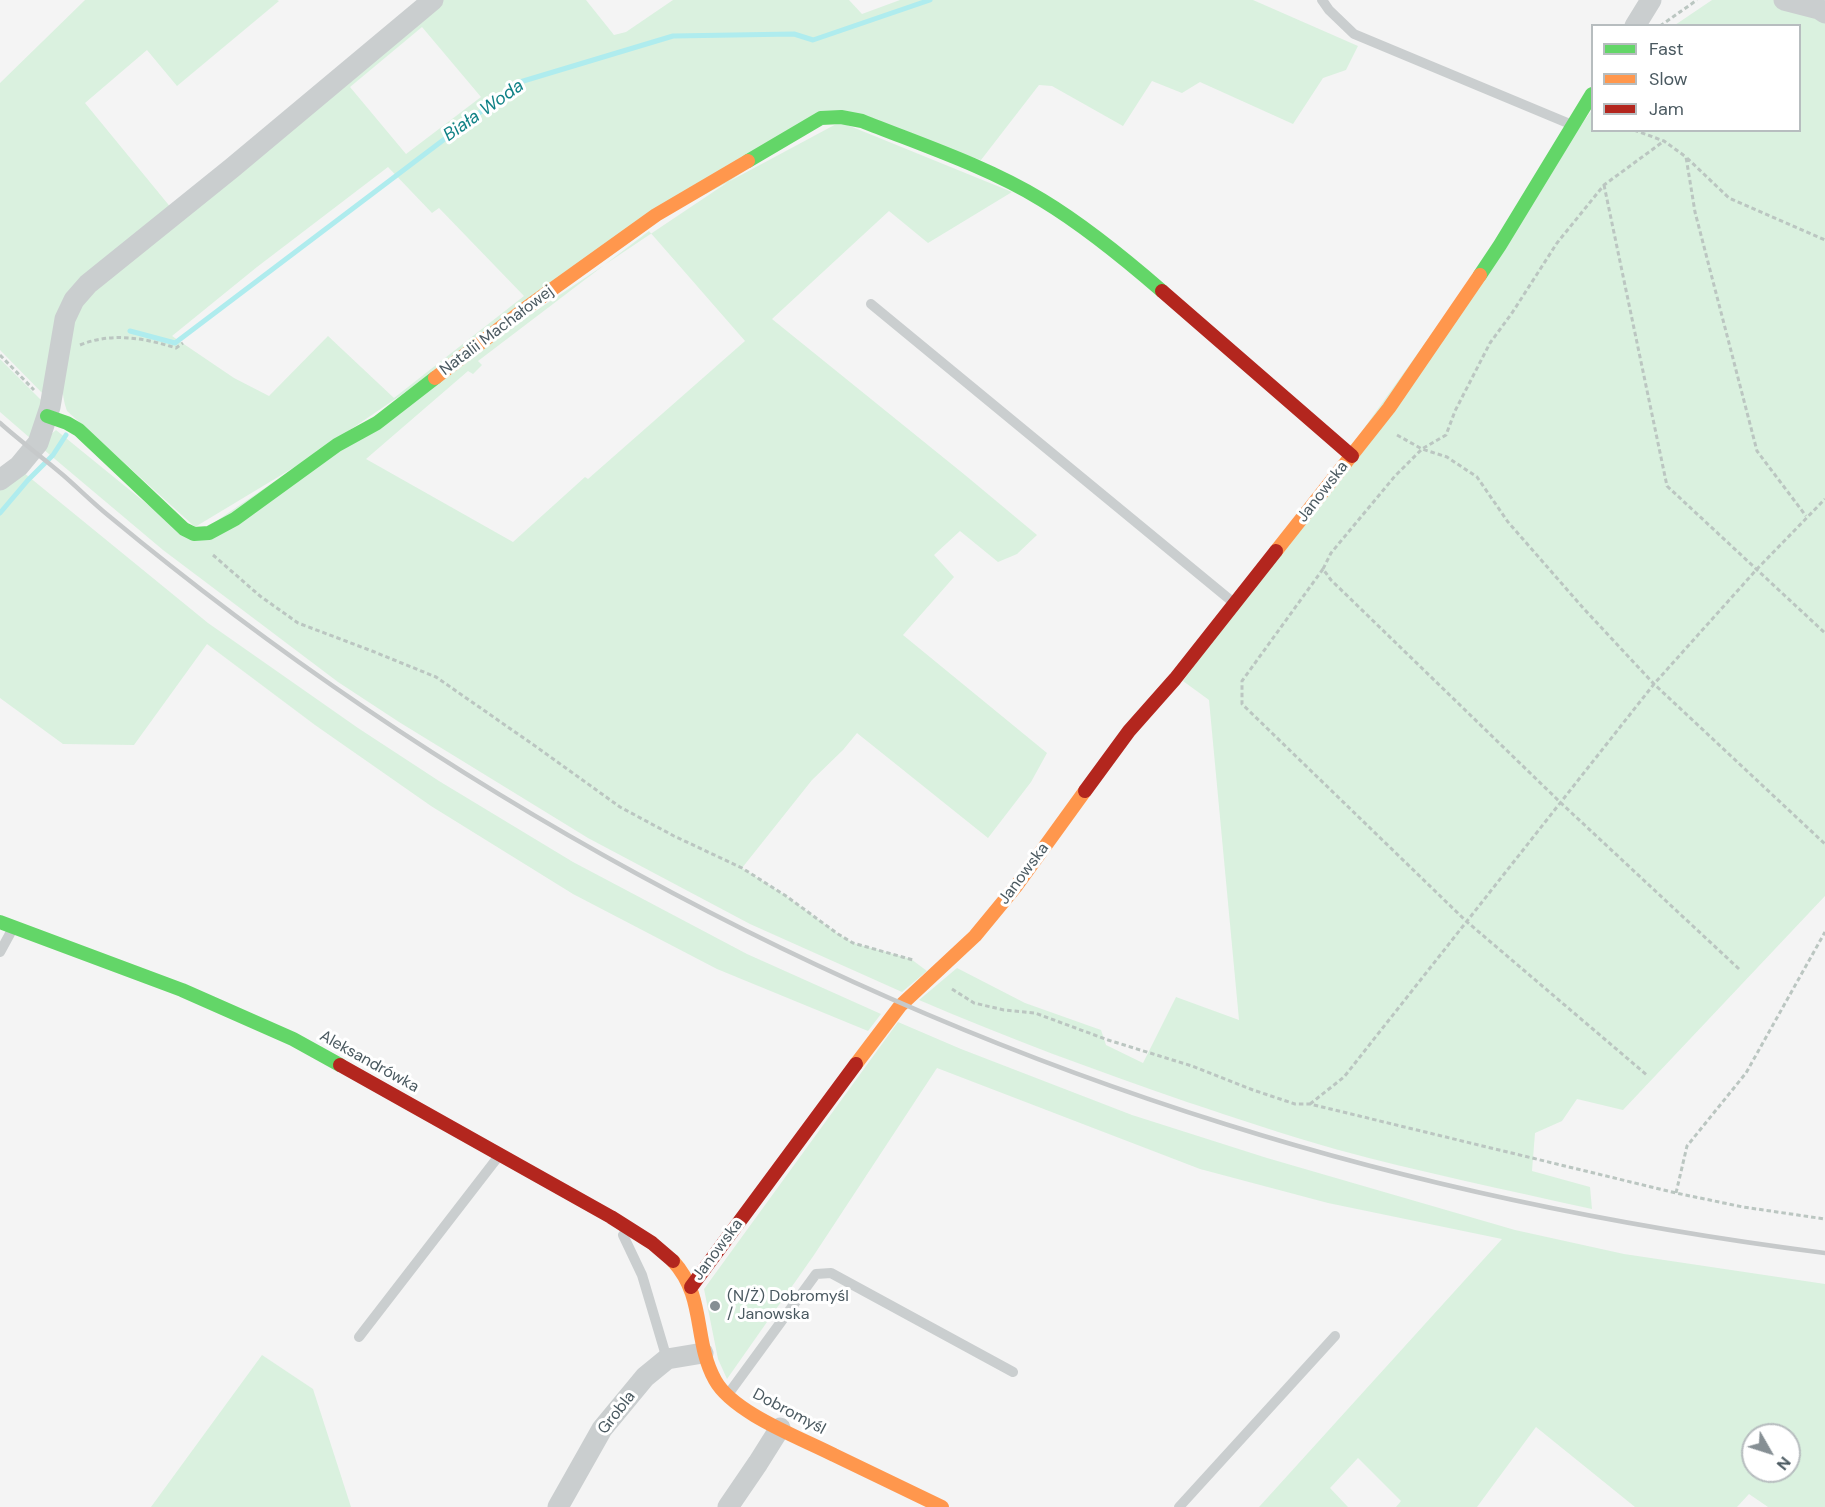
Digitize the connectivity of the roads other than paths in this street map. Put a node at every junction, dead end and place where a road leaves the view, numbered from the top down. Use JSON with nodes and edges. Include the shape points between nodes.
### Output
{"nodes":[{"id":1,"x":434,"y":0,"type":"edge"},
{"id":2,"x":1322,"y":0,"type":"edge"},
{"id":3,"x":1651,"y":0,"type":"edge"},
{"id":4,"x":1784,"y":0,"type":"edge"},
{"id":5,"x":1825,"y":13,"type":"edge"},
{"id":6,"x":1636,"y":24,"type":"edge"},
{"id":7,"x":1591,"y":97,"type":"edge"},
{"id":8,"x":1573,"y":126,"type":"junction"},
{"id":9,"x":981,"y":169,"type":"joint"},
{"id":10,"x":871,"y":304,"type":"dead end"},
{"id":11,"x":48,"y":412,"type":"junction"},
{"id":12,"x":1352,"y":456,"type":"junction"},
{"id":13,"x":0,"y":480,"type":"edge"},
{"id":14,"x":1235,"y":604,"type":"junction"},
{"id":15,"x":7,"y":924,"type":"edge"},
{"id":16,"x":0,"y":952,"type":"edge"},
{"id":17,"x":500,"y":1155,"type":"junction"},
{"id":18,"x":611,"y":1217,"type":"junction"},
{"id":19,"x":690,"y":1287,"type":"junction"},
{"id":20,"x":1335,"y":1336,"type":"dead end"},
{"id":21,"x":359,"y":1337,"type":"dead end"},
{"id":22,"x":704,"y":1353,"type":"junction"},
{"id":23,"x":667,"y":1359,"type":"junction"},
{"id":24,"x":1013,"y":1372,"type":"dead end"},
{"id":25,"x":727,"y":1396,"type":"junction"},
{"id":26,"x":780,"y":1428,"type":"junction"},
{"id":27,"x":558,"y":1507,"type":"edge"},
{"id":28,"x":728,"y":1507,"type":"edge"},
{"id":29,"x":942,"y":1507,"type":"edge"},
{"id":30,"x":1179,"y":1507,"type":"edge"}],
"edges":[{"from":1,"to":11,"type":"street","via":[[88,284],[65,319]]},
{"from":2,"to":8,"type":"lane","via":[[1354,34]]},
{"from":3,"to":6,"type":"street"},
{"from":4,"to":5,"type":"street"},
{"from":7,"to":8,"type":"street","name":"Janowska"},
{"from":8,"to":12,"type":"street","name":"Janowska","via":[[1430,350]]},
{"from":9,"to":11,"type":"street","name":"Natalii Machałowej","via":[[862,121],[820,118],[656,215],[526,308],[377,423],[337,445],[235,519],[209,533],[194,534],[184,529],[79,430]]},
{"from":9,"to":12,"type":"street","name":"Janowska","via":[[1041,199],[1094,234]]},
{"from":10,"to":14,"type":"lane"},
{"from":11,"to":13,"type":"street","via":[[38,443],[19,466]]},
{"from":12,"to":14,"type":"street","name":"Janowska"},
{"from":14,"to":19,"type":"street","name":"Janowska","via":[[1130,731],[975,936],[887,1021]]},
{"from":15,"to":16,"type":"lane"},
{"from":15,"to":17,"type":"street","name":"Aleksandrówka","via":[[182,990],[284,1035]]},
{"from":17,"to":18,"type":"street","name":"Aleksandrówka"},
{"from":17,"to":21,"type":"lane"},
{"from":18,"to":19,"type":"street","name":"Aleksandrówka","via":[[668,1257]]},
{"from":18,"to":23,"type":"lane","via":[[642,1275]]},
{"from":19,"to":22,"type":"street","name":"Dobromyśl"},
{"from":20,"to":30,"type":"lane"},
{"from":22,"to":23,"type":"street"},
{"from":22,"to":25,"type":"street","name":"Dobromyśl","via":[[715,1384]]},
{"from":23,"to":27,"type":"street","name":"Grobla","via":[[645,1377],[602,1429]]},
{"from":24,"to":25,"type":"lane","via":[[831,1274],[816,1274]]},
{"from":25,"to":26,"type":"street","name":"Dobromyśl"},
{"from":26,"to":28,"type":"street"},
{"from":26,"to":29,"type":"street","name":"Dobromyśl"}]}
